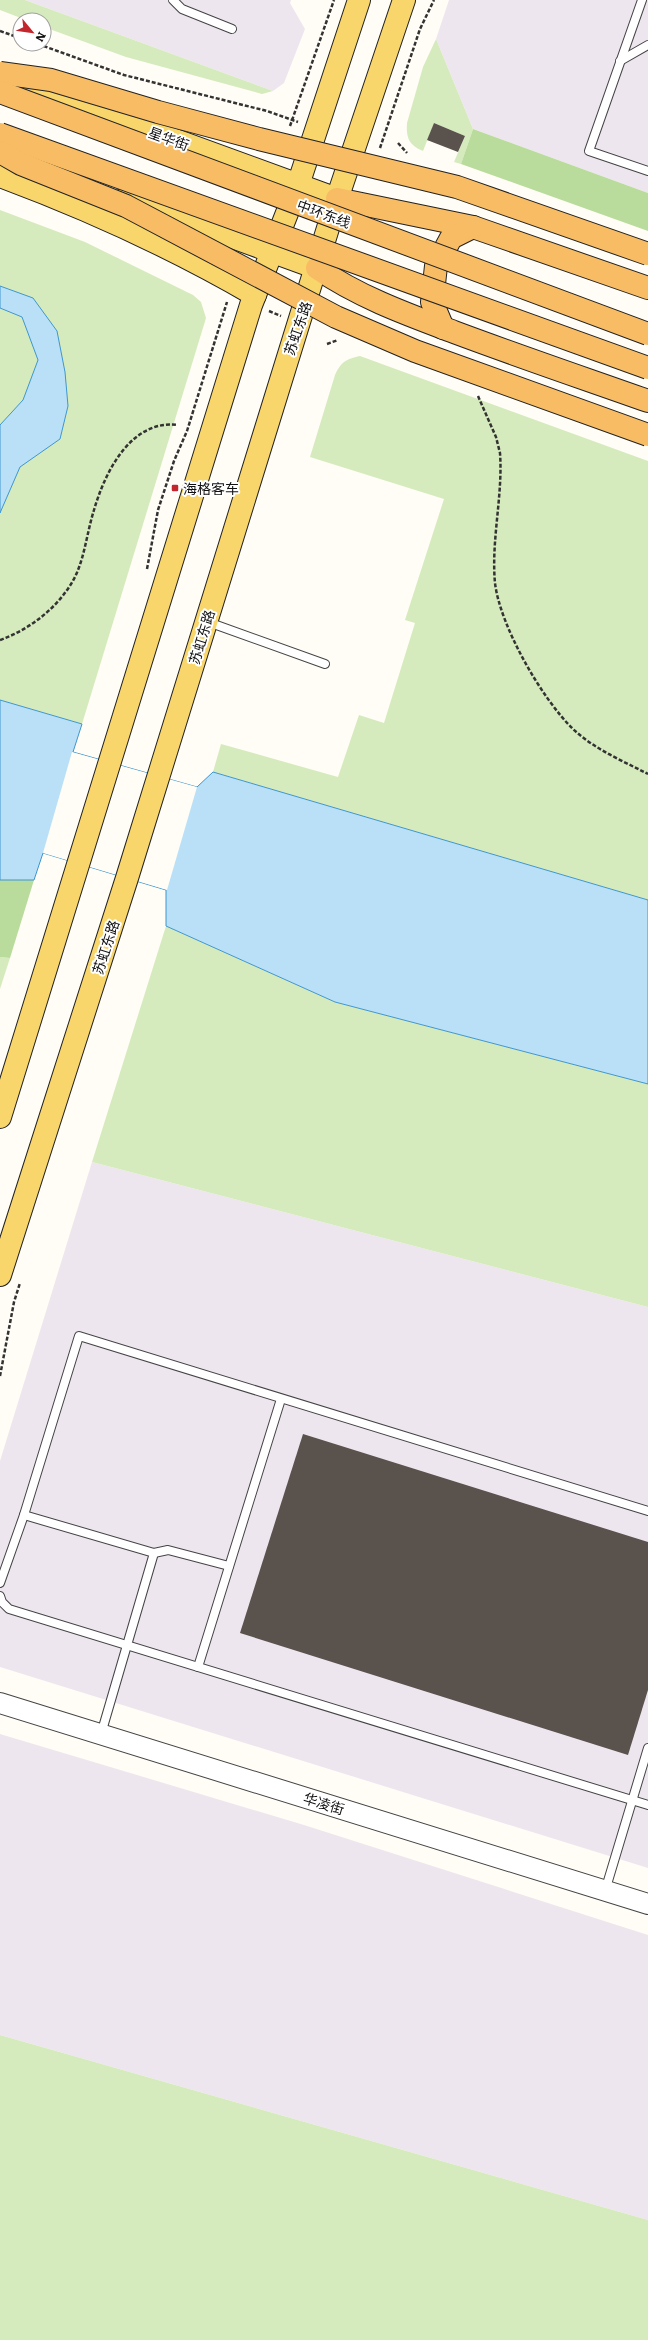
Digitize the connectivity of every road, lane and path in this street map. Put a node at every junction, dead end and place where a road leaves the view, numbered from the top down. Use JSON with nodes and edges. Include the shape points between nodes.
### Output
{"nodes":[{"id":1,"x":173,"y":0,"type":"edge"},
{"id":2,"x":359,"y":0,"type":"edge"},
{"id":3,"x":404,"y":0,"type":"edge"},
{"id":4,"x":642,"y":0,"type":"edge"},
{"id":5,"x":232,"y":29,"type":"dead end"},
{"id":6,"x":0,"y":31,"type":"edge"},
{"id":7,"x":12,"y":35,"type":"edge"},
{"id":8,"x":648,"y":45,"type":"edge"},
{"id":9,"x":52,"y":49,"type":"edge"},
{"id":10,"x":620,"y":61,"type":"junction"},
{"id":11,"x":0,"y":72,"type":"edge"},
{"id":12,"x":0,"y":76,"type":"edge"},
{"id":13,"x":0,"y":92,"type":"edge"},
{"id":14,"x":316,"y":127,"type":"junction"},
{"id":15,"x":0,"y":134,"type":"edge"},
{"id":16,"x":357,"y":140,"type":"junction"},
{"id":17,"x":387,"y":149,"type":"dead end"},
{"id":18,"x":0,"y":152,"type":"edge"},
{"id":19,"x":399,"y":153,"type":"dead end"},
{"id":20,"x":410,"y":156,"type":"dead end"},
{"id":21,"x":648,"y":171,"type":"edge"},
{"id":22,"x":0,"y":176,"type":"edge"},
{"id":23,"x":298,"y":185,"type":"junction"},
{"id":24,"x":337,"y":199,"type":"junction"},
{"id":25,"x":473,"y":227,"type":"junction"},
{"id":26,"x":272,"y":251,"type":"junction"},
{"id":27,"x":648,"y":254,"type":"edge"},
{"id":28,"x":317,"y":268,"type":"junction"},
{"id":29,"x":648,"y":288,"type":"edge"},
{"id":30,"x":255,"y":295,"type":"junction"},
{"id":31,"x":443,"y":328,"type":"junction"},
{"id":32,"x":648,"y":334,"type":"edge"},
{"id":33,"x":648,"y":368,"type":"edge"},
{"id":34,"x":476,"y":390,"type":"dead end"},
{"id":35,"x":648,"y":401,"type":"edge"},
{"id":36,"x":178,"y":425,"type":"dead end"},
{"id":37,"x":648,"y":435,"type":"edge"},
{"id":38,"x":205,"y":620,"type":"junction"},
{"id":39,"x":0,"y":640,"type":"edge"},
{"id":40,"x":324,"y":664,"type":"dead end"},
{"id":41,"x":648,"y":774,"type":"edge"},
{"id":42,"x":0,"y":1117,"type":"edge"},
{"id":43,"x":0,"y":1275,"type":"edge"},
{"id":44,"x":281,"y":1399,"type":"junction"},
{"id":45,"x":648,"y":1512,"type":"edge"},
{"id":46,"x":24,"y":1516,"type":"junction"},
{"id":47,"x":154,"y":1553,"type":"junction"},
{"id":48,"x":229,"y":1566,"type":"junction"},
{"id":49,"x":0,"y":1583,"type":"edge"},
{"id":50,"x":0,"y":1596,"type":"edge"},
{"id":51,"x":128,"y":1646,"type":"junction"},
{"id":52,"x":198,"y":1667,"type":"junction"},
{"id":53,"x":0,"y":1703,"type":"edge"},
{"id":54,"x":101,"y":1734,"type":"junction"},
{"id":55,"x":648,"y":1748,"type":"edge"},
{"id":56,"x":632,"y":1800,"type":"junction"},
{"id":57,"x":648,"y":1805,"type":"edge"},
{"id":58,"x":605,"y":1891,"type":"junction"},
{"id":59,"x":648,"y":1904,"type":"edge"}],
"edges":[{"from":1,"to":5,"type":"lane","via":[[182,9]]},
{"from":2,"to":14,"type":"main road"},
{"from":3,"to":16,"type":"main road","name":"苏虹东路"},
{"from":4,"to":10,"type":"lane"},
{"from":6,"to":7,"type":"path"},
{"from":8,"to":10,"type":"lane"},
{"from":9,"to":14,"type":"path","via":[[124,74],[267,111]]},
{"from":10,"to":21,"type":"lane","via":[[589,151]]},
{"from":11,"to":27,"type":"highway","bridge":true,"via":[[51,80],[259,139],[457,187]]},
{"from":12,"to":23,"type":"main road","name":"星华街"},
{"from":13,"to":32,"type":"highway","name":"中环东线","bridge":true},
{"from":14,"to":23,"type":"main road"},
{"from":15,"to":33,"type":"highway","bridge":true},
{"from":16,"to":17,"type":"path"},
{"from":16,"to":24,"type":"main road","name":"苏虹东路"},
{"from":18,"to":26,"type":"main road"},
{"from":18,"to":37,"type":"highway","bridge":true,"via":[[21,164],[126,206],[336,317],[415,351]]},
{"from":19,"to":20,"type":"path"},
{"from":22,"to":30,"type":"main road","via":[[141,234]]},
{"from":23,"to":24,"type":"main road","name":"星华街"},
{"from":23,"to":26,"type":"main road"},
{"from":24,"to":25,"type":"highway"},
{"from":24,"to":28,"type":"main road","name":"苏虹东路"},
{"from":25,"to":29,"type":"highway"},
{"from":25,"to":31,"type":"highway","via":[[451,238],[436,266],[432,302]]},
{"from":26,"to":28,"type":"main road"},
{"from":26,"to":30,"type":"main road"},
{"from":28,"to":31,"type":"highway","via":[[347,288]]},
{"from":28,"to":38,"type":"main road","name":"苏虹东路"},
{"from":30,"to":42,"type":"main road"},
{"from":31,"to":35,"type":"highway"},
{"from":34,"to":41,"type":"path","via":[[500,452],[495,583],[500,607],[509,630],[531,673],[556,710],[573,729],[594,745]]},
{"from":36,"to":39,"type":"path","via":[[154,428],[126,445],[98,498],[80,565],[67,589],[43,616]]},
{"from":38,"to":40,"type":"lane"},
{"from":38,"to":43,"type":"main road","name":"苏虹东路","via":[[127,878]]},
{"from":44,"to":45,"type":"lane"},
{"from":44,"to":46,"type":"lane","via":[[79,1336]]},
{"from":44,"to":48,"type":"lane"},
{"from":46,"to":47,"type":"lane"},
{"from":46,"to":49,"type":"lane"},
{"from":47,"to":48,"type":"lane","via":[[168,1550]]},
{"from":47,"to":51,"type":"lane"},
{"from":48,"to":52,"type":"lane"},
{"from":50,"to":51,"type":"lane","via":[[9,1609]]},
{"from":51,"to":52,"type":"lane"},
{"from":51,"to":54,"type":"lane"},
{"from":52,"to":56,"type":"lane"},
{"from":53,"to":54,"type":"street","name":"华凌街"},
{"from":54,"to":58,"type":"street","name":"华凌街"},
{"from":55,"to":56,"type":"lane"},
{"from":56,"to":57,"type":"lane"},
{"from":56,"to":58,"type":"lane"},
{"from":58,"to":59,"type":"street","name":"华凌街"}]}
